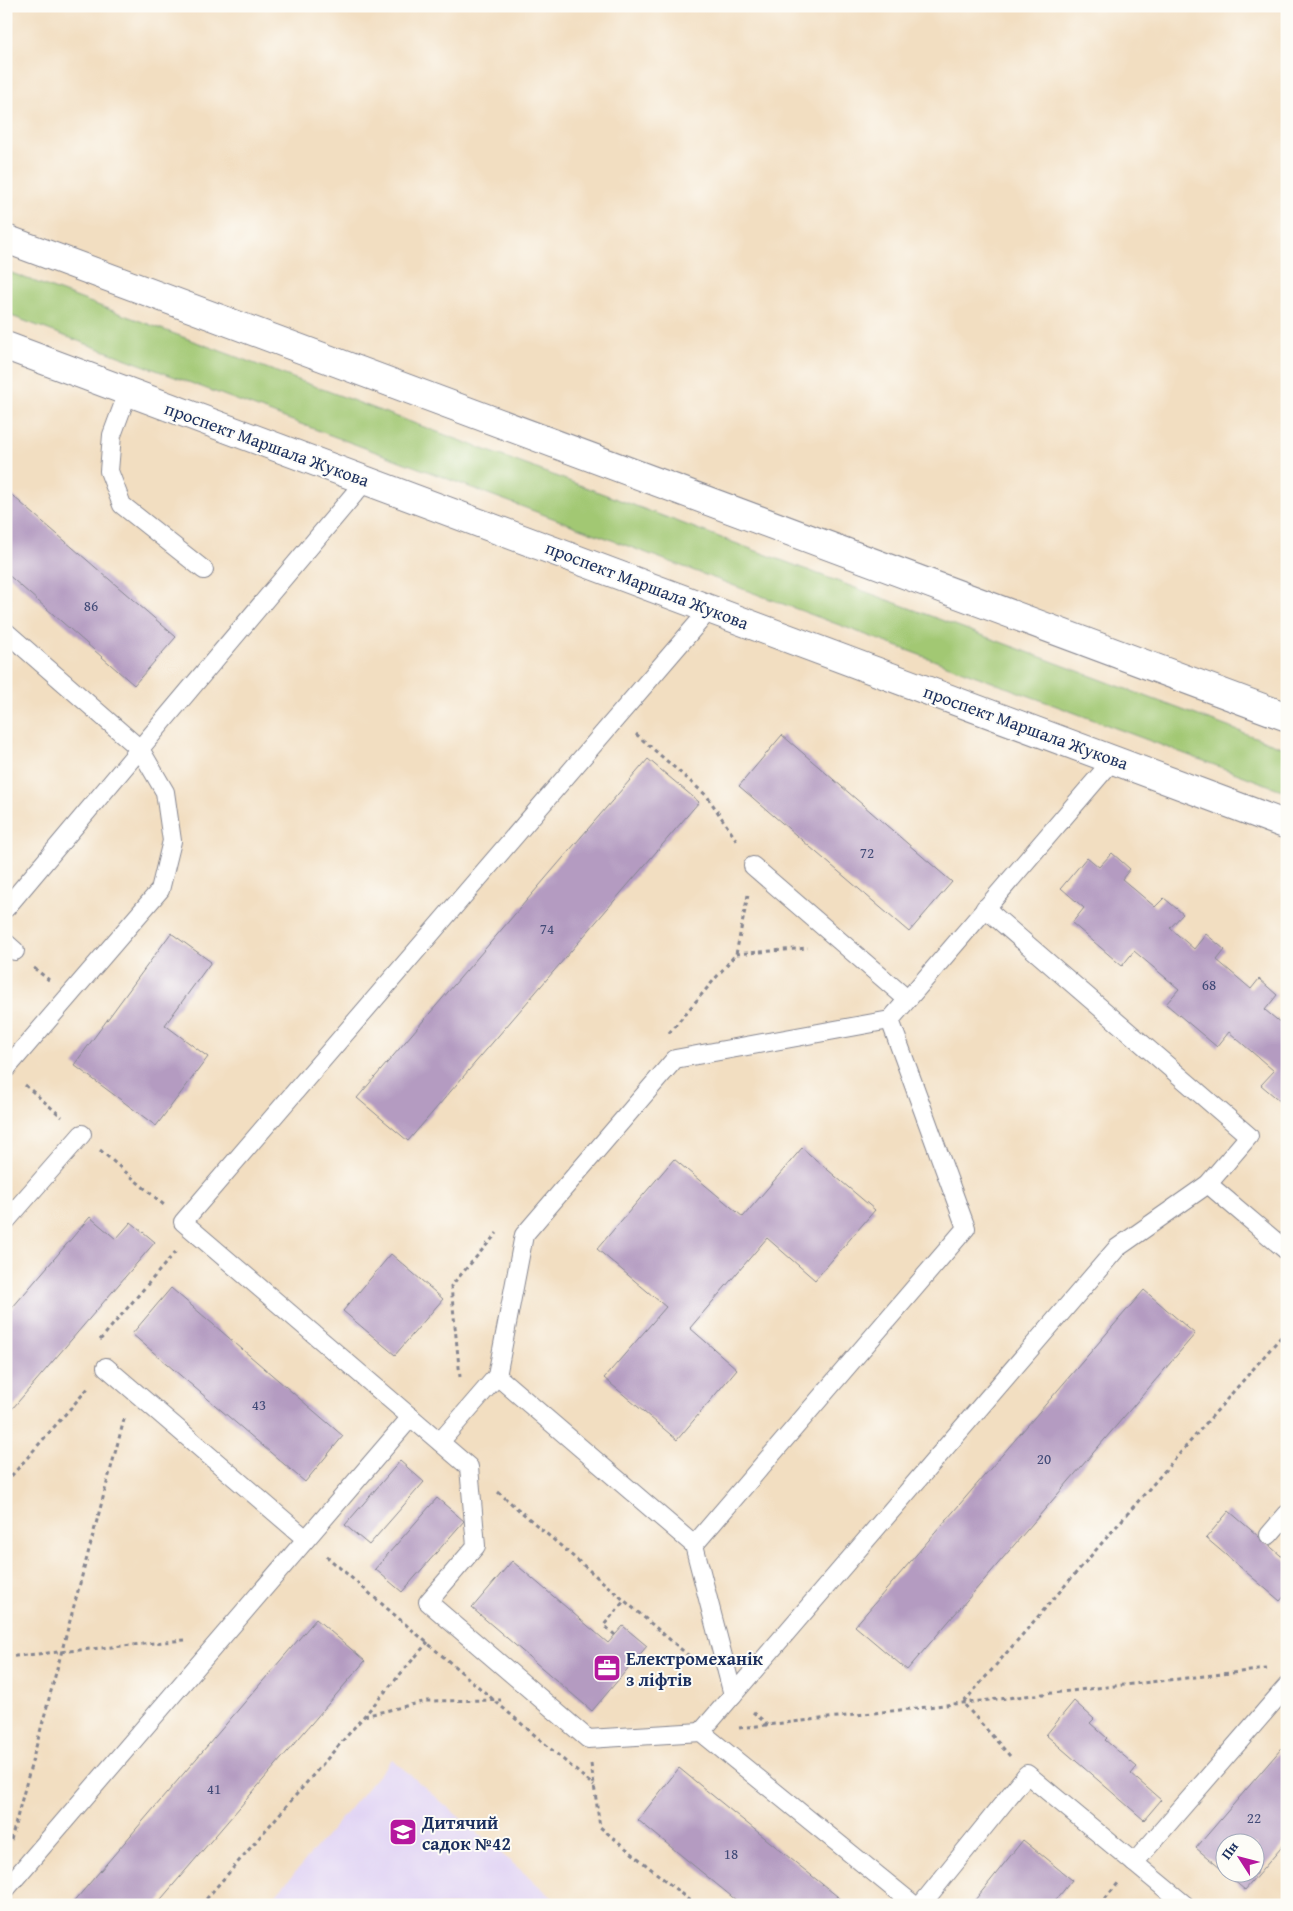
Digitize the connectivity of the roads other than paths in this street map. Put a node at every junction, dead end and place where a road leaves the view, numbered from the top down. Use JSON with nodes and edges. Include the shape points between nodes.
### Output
{"nodes":[{"id":1,"x":6,"y":239,"type":"edge"},
{"id":2,"x":6,"y":346,"type":"edge"},
{"id":3,"x":128,"y":392,"type":"junction"},
{"id":4,"x":366,"y":480,"type":"junction"},
{"id":5,"x":204,"y":570,"type":"dead end"},
{"id":6,"x":710,"y":609,"type":"junction"},
{"id":7,"x":6,"y":632,"type":"edge"},
{"id":8,"x":1287,"y":717,"type":"edge"},
{"id":9,"x":140,"y":749,"type":"junction"},
{"id":10,"x":1113,"y":760,"type":"junction"},
{"id":11,"x":1287,"y":825,"type":"edge"},
{"id":12,"x":753,"y":866,"type":"road end"},
{"id":13,"x":6,"y":908,"type":"edge"},
{"id":14,"x":985,"y":908,"type":"junction"},
{"id":15,"x":908,"y":999,"type":"junction"},
{"id":16,"x":890,"y":1020,"type":"junction"},
{"id":17,"x":6,"y":1069,"type":"edge"},
{"id":18,"x":82,"y":1134,"type":"dead end"},
{"id":19,"x":1208,"y":1184,"type":"junction"},
{"id":20,"x":6,"y":1221,"type":"edge"},
{"id":21,"x":1287,"y":1251,"type":"edge"},
{"id":22,"x":106,"y":1367,"type":"road end"},
{"id":23,"x":497,"y":1376,"type":"junction"},
{"id":24,"x":411,"y":1417,"type":"junction"},
{"id":25,"x":440,"y":1442,"type":"junction"},
{"id":26,"x":1287,"y":1514,"type":"edge"},
{"id":27,"x":1268,"y":1535,"type":"dead end"},
{"id":28,"x":306,"y":1539,"type":"junction"},
{"id":29,"x":694,"y":1545,"type":"junction"},
{"id":30,"x":1287,"y":1686,"type":"edge"},
{"id":31,"x":734,"y":1695,"type":"junction"},
{"id":32,"x":701,"y":1732,"type":"junction"},
{"id":33,"x":1134,"y":1863,"type":"junction"},
{"id":34,"x":6,"y":1889,"type":"edge"},
{"id":35,"x":914,"y":1905,"type":"edge"},
{"id":36,"x":921,"y":1905,"type":"edge"},
{"id":37,"x":1185,"y":1905,"type":"edge"}],
"edges":[{"from":1,"to":8,"type":"street"},
{"from":2,"to":3,"type":"street","name":"проспект Маршала Жукова"},
{"from":3,"to":4,"type":"street","name":"проспект Маршала Жукова"},
{"from":3,"to":5,"type":"lane","via":[[112,435],[109,471],[122,505]]},
{"from":4,"to":6,"type":"street","name":"проспект Маршала Жукова"},
{"from":4,"to":9,"type":"lane"},
{"from":6,"to":10,"type":"street","name":"проспект Маршала Жукова"},
{"from":6,"to":24,"type":"lane","via":[[184,1222]]},
{"from":7,"to":9,"type":"lane"},
{"from":9,"to":13,"type":"lane"},
{"from":9,"to":17,"type":"lane","via":[[165,792],[172,841],[160,890]]},
{"from":10,"to":11,"type":"street","name":"проспект Маршала Жукова"},
{"from":10,"to":14,"type":"lane"},
{"from":12,"to":15,"type":"lane"},
{"from":14,"to":15,"type":"lane"},
{"from":14,"to":19,"type":"lane","via":[[1249,1136]]},
{"from":15,"to":16,"type":"lane"},
{"from":16,"to":23,"type":"lane","via":[[675,1059],[524,1235]]},
{"from":16,"to":29,"type":"lane","via":[[966,1228]]},
{"from":18,"to":20,"type":"lane"},
{"from":19,"to":21,"type":"lane"},
{"from":19,"to":31,"type":"lane","via":[[1117,1248]]},
{"from":22,"to":28,"type":"lane"},
{"from":23,"to":25,"type":"lane"},
{"from":23,"to":29,"type":"lane"},
{"from":24,"to":25,"type":"lane"},
{"from":24,"to":28,"type":"lane"},
{"from":25,"to":32,"type":"lane","via":[[469,1467],[476,1546],[428,1602],[588,1739]]},
{"from":26,"to":27,"type":"lane"},
{"from":28,"to":34,"type":"lane"},
{"from":29,"to":31,"type":"lane"},
{"from":30,"to":33,"type":"lane"},
{"from":31,"to":32,"type":"lane"},
{"from":32,"to":35,"type":"lane"},
{"from":33,"to":36,"type":"lane","via":[[1027,1774]]},
{"from":33,"to":37,"type":"lane"}]}
